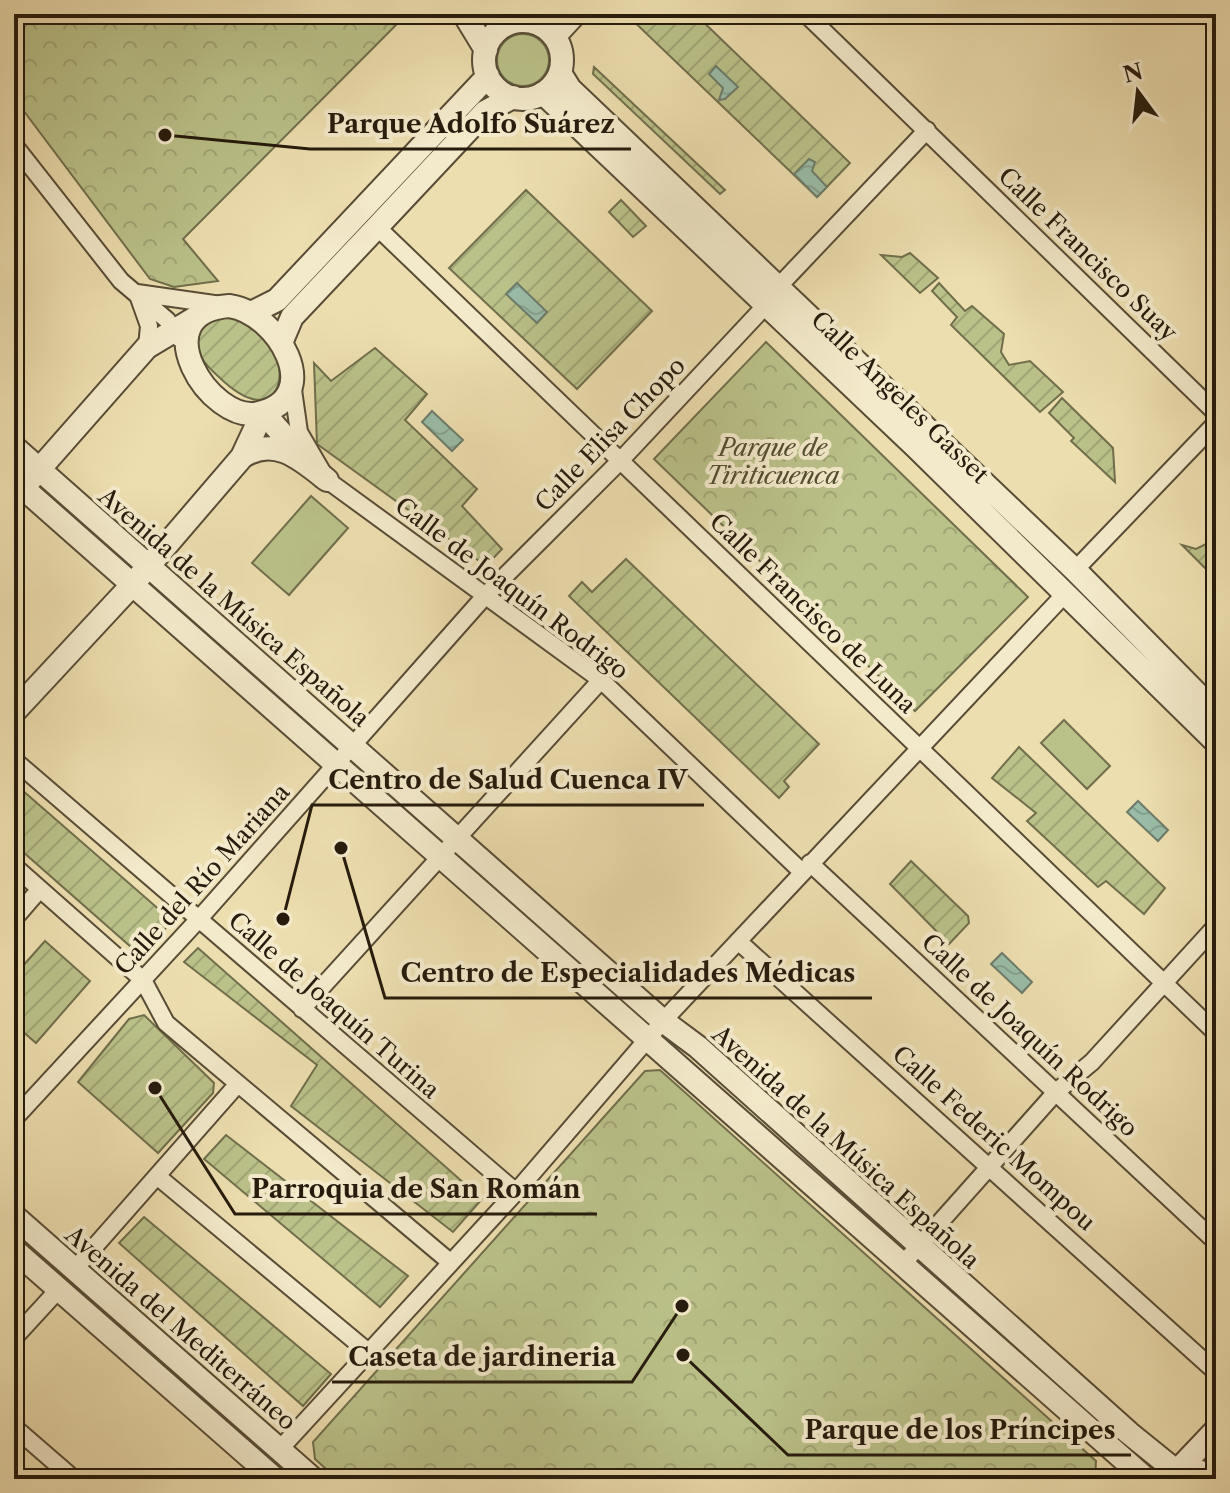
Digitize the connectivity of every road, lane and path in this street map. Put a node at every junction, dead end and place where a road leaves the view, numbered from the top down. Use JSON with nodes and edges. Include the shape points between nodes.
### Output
{"nodes":[{"id":1,"x":464,"y":14,"type":"edge"},
{"id":2,"x":579,"y":14,"type":"edge"},
{"id":3,"x":806,"y":14,"type":"edge"},
{"id":4,"x":510,"y":18,"type":"edge"},
{"id":5,"x":552,"y":27,"type":"edge"},
{"id":6,"x":486,"y":50,"type":"junction"},
{"id":7,"x":560,"y":73,"type":"junction"},
{"id":8,"x":488,"y":76,"type":"junction"},
{"id":9,"x":543,"y":93,"type":"junction"},
{"id":10,"x":513,"y":97,"type":"junction"},
{"id":11,"x":927,"y":130,"type":"junction"},
{"id":12,"x":14,"y":145,"type":"edge"},
{"id":13,"x":377,"y":227,"type":"junction"},
{"id":14,"x":136,"y":293,"type":"junction"},
{"id":15,"x":773,"y":295,"type":"junction"},
{"id":16,"x":240,"y":309,"type":"junction"},
{"id":17,"x":206,"y":313,"type":"junction"},
{"id":18,"x":173,"y":329,"type":"junction"},
{"id":19,"x":281,"y":343,"type":"junction"},
{"id":20,"x":147,"y":347,"type":"junction"},
{"id":21,"x":185,"y":353,"type":"junction"},
{"id":22,"x":292,"y":379,"type":"junction"},
{"id":23,"x":263,"y":412,"type":"junction"},
{"id":24,"x":1216,"y":413,"type":"edge"},
{"id":25,"x":1216,"y":423,"type":"edge"},
{"id":26,"x":14,"y":447,"type":"edge"},
{"id":27,"x":242,"y":457,"type":"junction"},
{"id":28,"x":620,"y":461,"type":"junction"},
{"id":29,"x":307,"y":464,"type":"junction"},
{"id":30,"x":38,"y":469,"type":"junction"},
{"id":31,"x":327,"y":480,"type":"junction"},
{"id":32,"x":17,"y":489,"type":"edge"},
{"id":33,"x":149,"y":565,"type":"junction"},
{"id":34,"x":1075,"y":570,"type":"junction"},
{"id":35,"x":133,"y":584,"type":"junction"},
{"id":36,"x":1064,"y":595,"type":"junction"},
{"id":37,"x":485,"y":596,"type":"junction"},
{"id":38,"x":601,"y":680,"type":"junction"},
{"id":39,"x":14,"y":712,"type":"edge"},
{"id":40,"x":1216,"y":713,"type":"edge"},
{"id":41,"x":1216,"y":742,"type":"edge"},
{"id":42,"x":919,"y":748,"type":"junction"},
{"id":43,"x":345,"y":755,"type":"junction"},
{"id":44,"x":14,"y":760,"type":"edge"},
{"id":45,"x":457,"y":838,"type":"junction"},
{"id":46,"x":441,"y":856,"type":"junction"},
{"id":47,"x":14,"y":866,"type":"edge"},
{"id":48,"x":806,"y":867,"type":"junction"},
{"id":49,"x":40,"y":889,"type":"junction"},
{"id":50,"x":14,"y":919,"type":"edge"},
{"id":51,"x":198,"y":920,"type":"junction"},
{"id":52,"x":1216,"y":926,"type":"edge"},
{"id":53,"x":738,"y":941,"type":"junction"},
{"id":54,"x":143,"y":980,"type":"junction"},
{"id":55,"x":1164,"y":983,"type":"junction"},
{"id":56,"x":302,"y":1009,"type":"junction"},
{"id":57,"x":663,"y":1021,"type":"junction"},
{"id":58,"x":1216,"y":1033,"type":"edge"},
{"id":59,"x":648,"y":1039,"type":"junction"},
{"id":60,"x":236,"y":1086,"type":"junction"},
{"id":61,"x":1056,"y":1092,"type":"junction"},
{"id":62,"x":14,"y":1119,"type":"edge"},
{"id":63,"x":989,"y":1166,"type":"junction"},
{"id":64,"x":157,"y":1176,"type":"junction"},
{"id":65,"x":516,"y":1192,"type":"junction"},
{"id":66,"x":14,"y":1216,"type":"edge"},
{"id":67,"x":1216,"y":1242,"type":"edge"},
{"id":68,"x":919,"y":1247,"type":"junction"},
{"id":69,"x":14,"y":1250,"type":"edge"},
{"id":70,"x":450,"y":1262,"type":"junction"},
{"id":71,"x":901,"y":1266,"type":"junction"},
{"id":72,"x":74,"y":1270,"type":"junction"},
{"id":73,"x":59,"y":1289,"type":"junction"},
{"id":74,"x":14,"y":1338,"type":"edge"},
{"id":75,"x":367,"y":1351,"type":"junction"},
{"id":76,"x":1216,"y":1372,"type":"edge"},
{"id":77,"x":14,"y":1427,"type":"edge"},
{"id":78,"x":1216,"y":1430,"type":"edge"},
{"id":79,"x":279,"y":1450,"type":"junction"},
{"id":80,"x":1122,"y":1468,"type":"edge"},
{"id":81,"x":1172,"y":1473,"type":"edge"},
{"id":82,"x":264,"y":1476,"type":"edge"},
{"id":83,"x":1216,"y":1477,"type":"edge"},
{"id":84,"x":74,"y":1479,"type":"edge"},
{"id":85,"x":313,"y":1479,"type":"edge"},
{"id":86,"x":1146,"y":1479,"type":"edge"}],
"edges":[{"from":1,"to":6,"type":"street"},
{"from":2,"to":5,"type":"street"},
{"from":3,"to":11,"type":"street","name":"Calle Francisco Suay"},
{"from":4,"to":5,"type":"street"},
{"from":4,"to":6,"type":"street"},
{"from":5,"to":7,"type":"street","via":[[562,55]]},
{"from":6,"to":8,"type":"street"},
{"from":7,"to":9,"type":"street"},
{"from":7,"to":15,"type":"street","name":"Calle Angeles Gasset"},
{"from":8,"to":10,"type":"street"},
{"from":8,"to":16,"type":"street","via":[[277,300]]},
{"from":9,"to":10,"type":"street"},
{"from":9,"to":15,"type":"street","name":"Calle Angeles Gasset"},
{"from":10,"to":13,"type":"street","via":[[485,112]]},
{"from":11,"to":15,"type":"street","name":"Calle Elisa Chopo"},
{"from":11,"to":24,"type":"street","name":"Calle Francisco Suay"},
{"from":12,"to":14,"type":"street"},
{"from":13,"to":19,"type":"street","via":[[292,317]]},
{"from":13,"to":28,"type":"street","name":"Calle Francisco de Luna"},
{"from":14,"to":16,"type":"street"},
{"from":14,"to":18,"type":"street"},
{"from":14,"to":20,"type":"street","via":[[149,326]]},
{"from":15,"to":28,"type":"street","name":"Calle Elisa Chopo"},
{"from":15,"to":34,"type":"street","name":"Calle Angeles Gasset"},
{"from":15,"to":36,"type":"street","name":"Calle Angeles Gasset"},
{"from":16,"to":17,"type":"street"},
{"from":16,"to":19,"type":"street"},
{"from":17,"to":18,"type":"street"},
{"from":17,"to":21,"type":"street","via":[[188,332]]},
{"from":18,"to":20,"type":"street"},
{"from":18,"to":21,"type":"street"},
{"from":19,"to":22,"type":"street","via":[[291,360]]},
{"from":20,"to":30,"type":"street"},
{"from":21,"to":23,"type":"street","via":[[198,377],[225,403],[242,413]]},
{"from":22,"to":23,"type":"street","via":[[281,401]]},
{"from":22,"to":31,"type":"street","via":[[299,432]]},
{"from":23,"to":27,"type":"street"},
{"from":23,"to":29,"type":"street"},
{"from":25,"to":34,"type":"street"},
{"from":26,"to":30,"type":"street","name":"Avenida de la Música Española"},
{"from":27,"to":29,"type":"street","via":[[270,447]]},
{"from":27,"to":33,"type":"street"},
{"from":28,"to":37,"type":"street","name":"Calle Elisa Chopo"},
{"from":28,"to":42,"type":"street","name":"Calle Francisco de Luna"},
{"from":29,"to":31,"type":"street"},
{"from":30,"to":32,"type":"street"},
{"from":30,"to":33,"type":"street","name":"Avenida de la Música Española"},
{"from":31,"to":37,"type":"street","name":"Calle de Joaquín Rodrigo"},
{"from":32,"to":35,"type":"street","name":"Avenida de la Música Española"},
{"from":33,"to":35,"type":"street"},
{"from":33,"to":43,"type":"street","name":"Avenida de la Música Española"},
{"from":34,"to":40,"type":"street","name":"Calle Angeles Gasset"},
{"from":35,"to":39,"type":"street"},
{"from":35,"to":43,"type":"street","name":"Avenida de la Música Española"},
{"from":36,"to":41,"type":"street","name":"Calle Angeles Gasset"},
{"from":36,"to":42,"type":"street"},
{"from":37,"to":38,"type":"street","name":"Calle de Joaquín Rodrigo"},
{"from":37,"to":43,"type":"street","name":"Calle del Río Mariana"},
{"from":38,"to":45,"type":"street"},
{"from":38,"to":48,"type":"street","name":"Calle de Joaquín Rodrigo"},
{"from":42,"to":48,"type":"street"},
{"from":42,"to":55,"type":"street","name":"Calle Francisco de Luna"},
{"from":43,"to":45,"type":"street","name":"Avenida de la Música Española"},
{"from":43,"to":46,"type":"street","name":"Avenida de la Música Española"},
{"from":43,"to":51,"type":"street","name":"Calle del Río Mariana"},
{"from":44,"to":51,"type":"street","name":"Calle de Joaquín Turina"},
{"from":45,"to":46,"type":"street"},
{"from":45,"to":57,"type":"street","name":"Avenida de la Música Española"},
{"from":46,"to":56,"type":"street"},
{"from":46,"to":59,"type":"street","name":"Avenida de la Música Española"},
{"from":47,"to":49,"type":"street"},
{"from":48,"to":53,"type":"street"},
{"from":48,"to":61,"type":"street","name":"Calle de Joaquín Rodrigo"},
{"from":49,"to":50,"type":"street"},
{"from":49,"to":54,"type":"street"},
{"from":51,"to":54,"type":"street","name":"Calle del Río Mariana"},
{"from":51,"to":56,"type":"street","name":"Calle de Joaquín Turina"},
{"from":52,"to":55,"type":"street"},
{"from":53,"to":57,"type":"street"},
{"from":53,"to":63,"type":"street","name":"Calle Federic Mompou"},
{"from":54,"to":60,"type":"street","via":[[166,1023]]},
{"from":54,"to":62,"type":"street","name":"Calle del Río Mariana"},
{"from":55,"to":58,"type":"street","name":"Calle Francisco de Luna"},
{"from":55,"to":61,"type":"street","via":[[1092,1062]]},
{"from":56,"to":65,"type":"street","name":"Calle de Joaquín Turina"},
{"from":57,"to":59,"type":"street"},
{"from":57,"to":68,"type":"street","name":"Avenida de la Música Española"},
{"from":59,"to":65,"type":"street"},
{"from":59,"to":71,"type":"street","name":"Avenida de la Música Española"},
{"from":60,"to":64,"type":"street"},
{"from":60,"to":70,"type":"street"},
{"from":61,"to":63,"type":"street"},
{"from":61,"to":67,"type":"street","name":"Calle de Joaquín Rodrigo"},
{"from":63,"to":68,"type":"street"},
{"from":63,"to":76,"type":"street","name":"Calle Federic Mompou"},
{"from":64,"to":72,"type":"street"},
{"from":64,"to":75,"type":"street"},
{"from":65,"to":70,"type":"street"},
{"from":66,"to":72,"type":"street","name":"Avenida del Mediterráneo"},
{"from":68,"to":71,"type":"street"},
{"from":68,"to":81,"type":"street","name":"Avenida de la Música Española"},
{"from":69,"to":73,"type":"street","name":"Avenida del Mediterráneo"},
{"from":70,"to":75,"type":"street"},
{"from":71,"to":80,"type":"street","name":"Avenida de la Música Española"},
{"from":72,"to":79,"type":"street","name":"Avenida del Mediterráneo"},
{"from":73,"to":74,"type":"street"},
{"from":73,"to":82,"type":"street","name":"Avenida del Mediterráneo"},
{"from":75,"to":79,"type":"street"},
{"from":77,"to":84,"type":"street"},
{"from":78,"to":81,"type":"street"},
{"from":79,"to":85,"type":"street","name":"Avenida del Mediterráneo"},
{"from":80,"to":86,"type":"street","name":"Avenida de la Música Española"},
{"from":81,"to":83,"type":"street","via":[[1199,1469]]}]}
